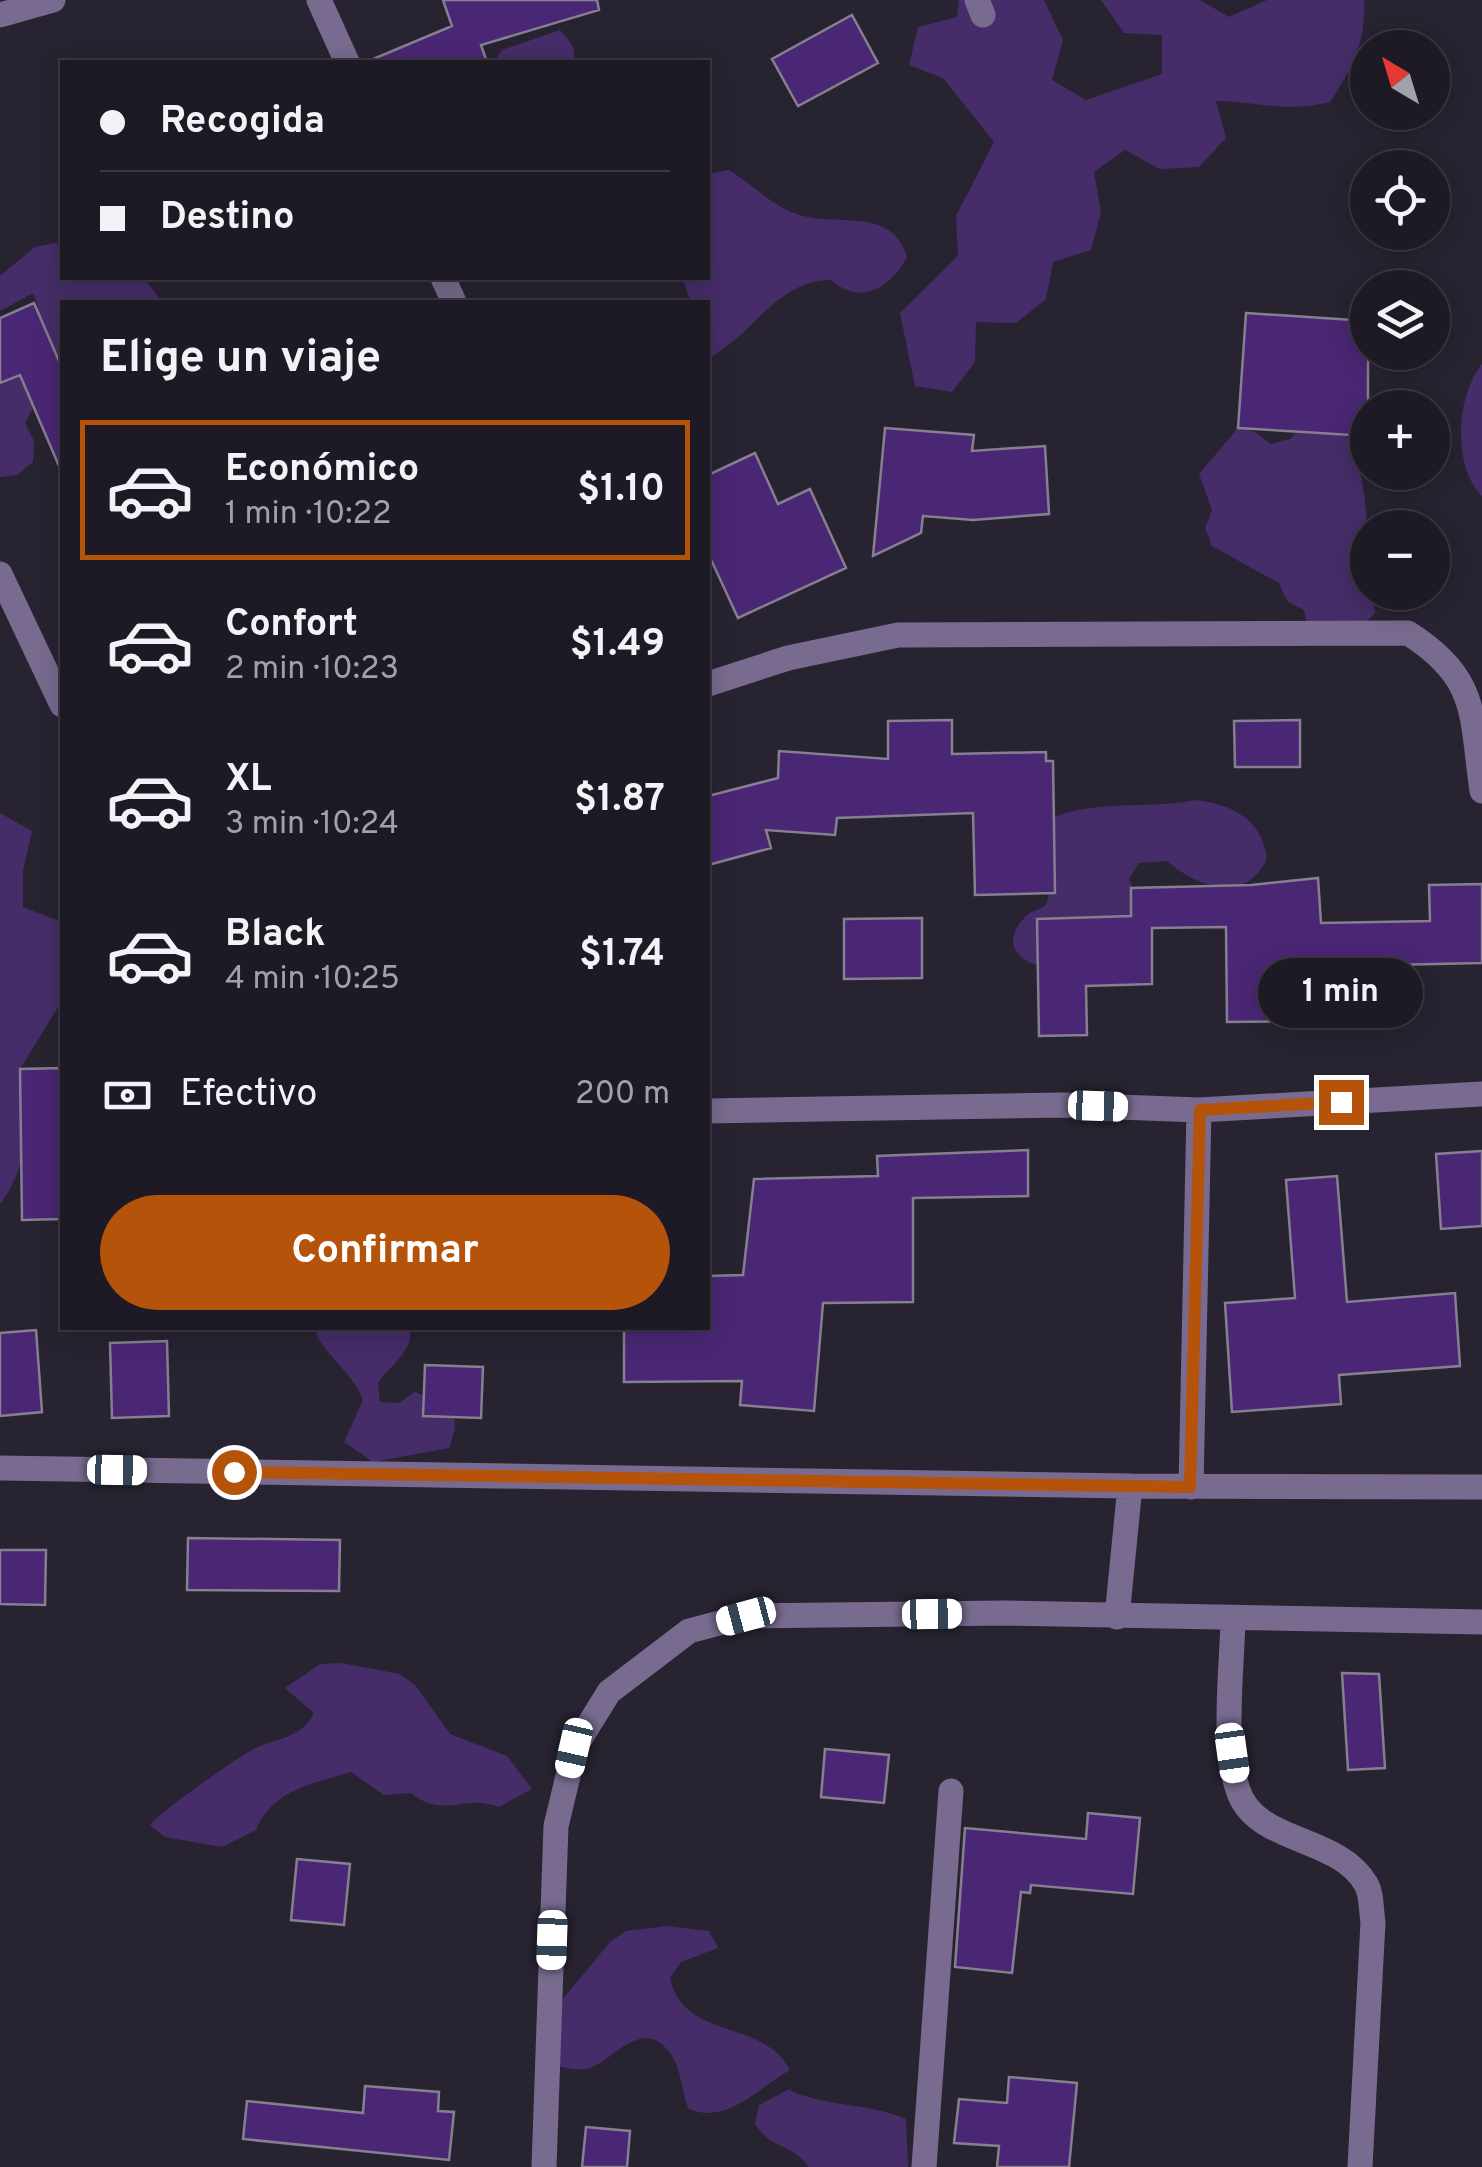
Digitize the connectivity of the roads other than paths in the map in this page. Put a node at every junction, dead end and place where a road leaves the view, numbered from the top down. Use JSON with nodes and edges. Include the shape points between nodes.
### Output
{"nodes":[{"id":1,"x":52,"y":0,"type":"edge"},
{"id":2,"x":319,"y":0,"type":"edge"},
{"id":3,"x":0,"y":15,"type":"edge"},
{"id":4,"x":346,"y":60,"type":"edge"},
{"id":5,"x":0,"y":574,"type":"edge"},
{"id":6,"x":710,"y":683,"type":"edge"},
{"id":7,"x":60,"y":701,"type":"edge"},
{"id":8,"x":1482,"y":791,"type":"edge"},
{"id":9,"x":1482,"y":1094,"type":"edge"},
{"id":10,"x":1200,"y":1110,"type":"junction"},
{"id":11,"x":710,"y":1112,"type":"edge"},
{"id":12,"x":0,"y":1468,"type":"edge"},
{"id":13,"x":1130,"y":1486,"type":"junction"},
{"id":14,"x":1482,"y":1486,"type":"edge"},
{"id":15,"x":1190,"y":1487,"type":"junction"},
{"id":16,"x":1117,"y":1617,"type":"junction"},
{"id":17,"x":1232,"y":1619,"type":"junction"},
{"id":18,"x":1482,"y":1622,"type":"edge"},
{"id":19,"x":951,"y":1791,"type":"dead end"},
{"id":20,"x":544,"y":2167,"type":"edge"},
{"id":21,"x":924,"y":2167,"type":"edge"},
{"id":22,"x":1360,"y":2167,"type":"edge"}],
"edges":[{"from":1,"to":3,"type":"street"},
{"from":2,"to":4,"type":"street"},
{"from":5,"to":7,"type":"street"},
{"from":6,"to":8,"type":"street","via":[[788,658],[898,635],[1408,634],[1446,657],[1470,701]]},
{"from":9,"to":10,"type":"street"},
{"from":10,"to":11,"type":"street","via":[[1064,1105]]},
{"from":10,"to":15,"type":"street"},
{"from":12,"to":13,"type":"street"},
{"from":13,"to":15,"type":"street"},
{"from":13,"to":16,"type":"street"},
{"from":14,"to":15,"type":"street"},
{"from":16,"to":17,"type":"street"},
{"from":16,"to":20,"type":"street","via":[[746,1616],[690,1630],[608,1692],[574,1748],[556,1826]]},
{"from":17,"to":18,"type":"street"},
{"from":17,"to":22,"type":"street","via":[[1238,1794],[1264,1823],[1335,1852],[1368,1885],[1373,1922]]},
{"from":19,"to":21,"type":"street"}]}
